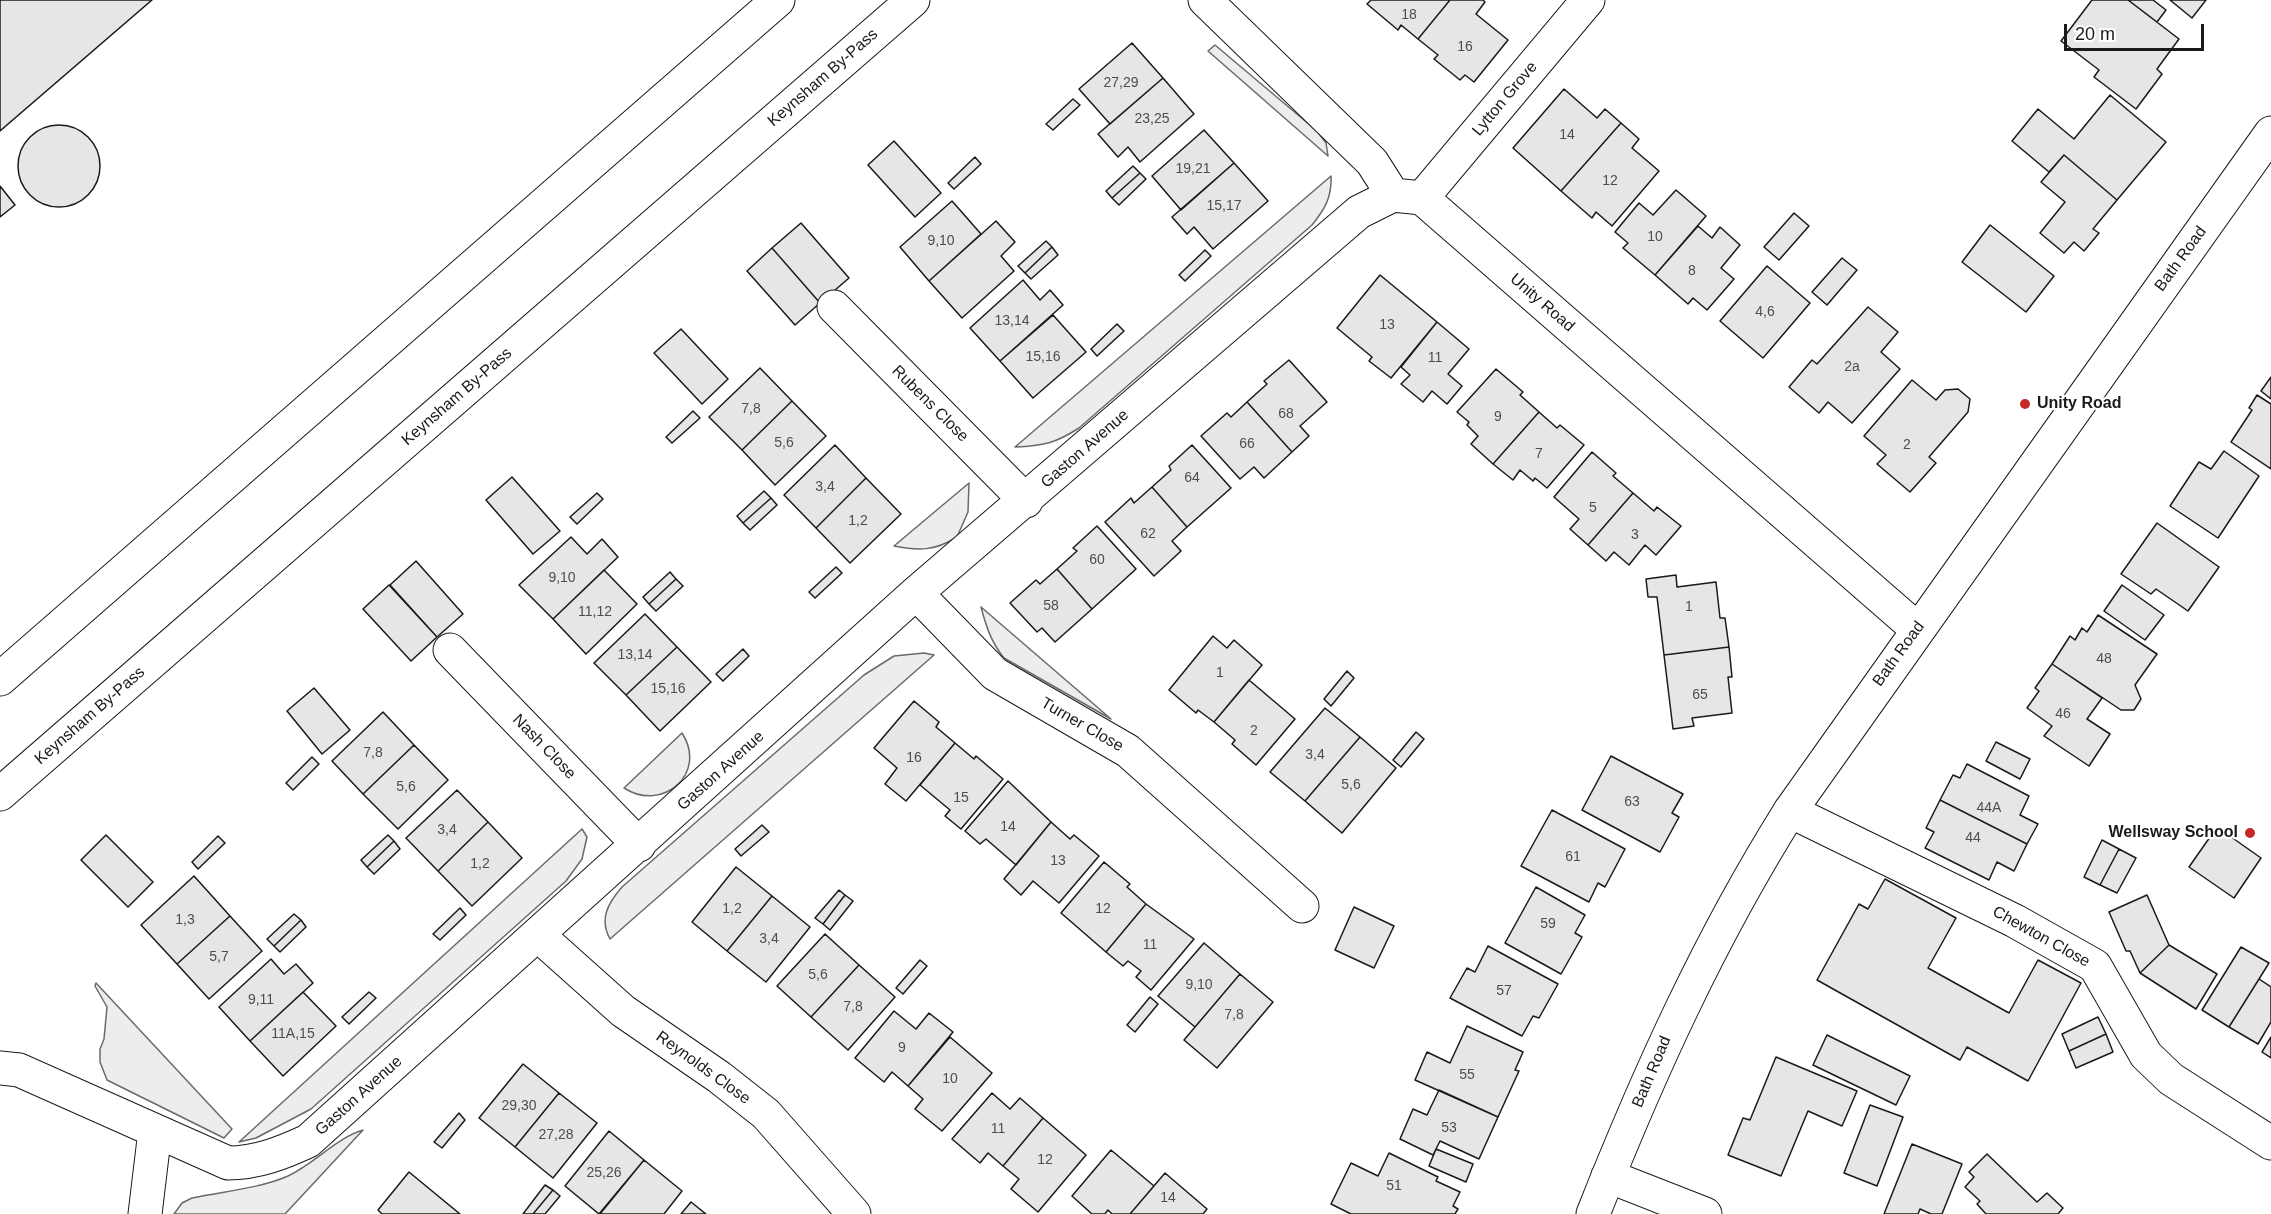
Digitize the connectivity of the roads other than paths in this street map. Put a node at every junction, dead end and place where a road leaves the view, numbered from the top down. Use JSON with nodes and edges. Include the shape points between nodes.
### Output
{"nodes":[{"id":1,"x":778,"y":0,"type":"edge"},
{"id":2,"x":913,"y":0,"type":"edge"},
{"id":3,"x":1205,"y":0,"type":"edge"},
{"id":4,"x":1588,"y":0,"type":"edge"},
{"id":5,"x":2271,"y":134,"type":"edge"},
{"id":6,"x":1407,"y":197,"type":"junction"},
{"id":7,"x":834,"y":308,"type":"dead end"},
{"id":8,"x":1026,"y":501,"type":"junction"},
{"id":9,"x":916,"y":593,"type":"junction"},
{"id":10,"x":1917,"y":629,"type":"junction"},
{"id":11,"x":450,"y":650,"type":"dead end"},
{"id":12,"x":0,"y":679,"type":"edge"},
{"id":13,"x":0,"y":794,"type":"edge"},
{"id":14,"x":1790,"y":811,"type":"junction"},
{"id":15,"x":639,"y":845,"type":"junction"},
{"id":16,"x":1302,"y":906,"type":"dead end"},
{"id":17,"x":538,"y":935,"type":"junction"},
{"id":18,"x":0,"y":1068,"type":"edge"},
{"id":19,"x":155,"y":1131,"type":"junction"},
{"id":20,"x":2271,"y":1143,"type":"edge"},
{"id":21,"x":1608,"y":1176,"type":"junction"},
{"id":22,"x":145,"y":1214,"type":"edge"},
{"id":23,"x":854,"y":1214,"type":"edge"},
{"id":24,"x":1593,"y":1214,"type":"edge"},
{"id":25,"x":1705,"y":1214,"type":"edge"}],
"edges":[{"from":1,"to":12,"type":"main road"},
{"from":2,"to":13,"type":"main road","name":"Keynsham By-Pass"},
{"from":3,"to":6,"type":"main road","name":"Unity Road"},
{"from":4,"to":6,"type":"main road","name":"Lytton Grove"},
{"from":5,"to":10,"type":"main road","name":"Bath Road"},
{"from":6,"to":8,"type":"main road","name":"Gaston Avenue","via":[[1359,212]]},
{"from":6,"to":10,"type":"main road","name":"Unity Road"},
{"from":7,"to":8,"type":"main road","name":"Rubens Close"},
{"from":8,"to":9,"type":"main road","name":"Gaston Avenue"},
{"from":9,"to":15,"type":"main road","name":"Gaston Avenue"},
{"from":9,"to":16,"type":"main road","name":"Turner Close","via":[[995,674],[1128,751]]},
{"from":10,"to":14,"type":"main road","name":"Bath Road"},
{"from":11,"to":15,"type":"main road","name":"Nash Close"},
{"from":14,"to":20,"type":"main road","name":"Chewton Close","via":[[2015,921],[2095,966],[2146,1056],[2171,1079]]},
{"from":14,"to":21,"type":"main road","name":"Bath Road","via":[[1744,884],[1668,1032]]},
{"from":15,"to":17,"type":"main road","name":"Gaston Avenue"},
{"from":17,"to":19,"type":"main road","name":"Gaston Avenue","via":[[308,1141],[276,1155],[228,1163]]},
{"from":17,"to":23,"type":"main road","name":"Reynolds Close","via":[[623,1011],[765,1114]]},
{"from":18,"to":19,"type":"main road","name":"Gaston Avenue","via":[[19,1070]]},
{"from":19,"to":22,"type":"main road"},
{"from":21,"to":24,"type":"main road","name":"Bath Road"},
{"from":21,"to":25,"type":"main road"}]}
